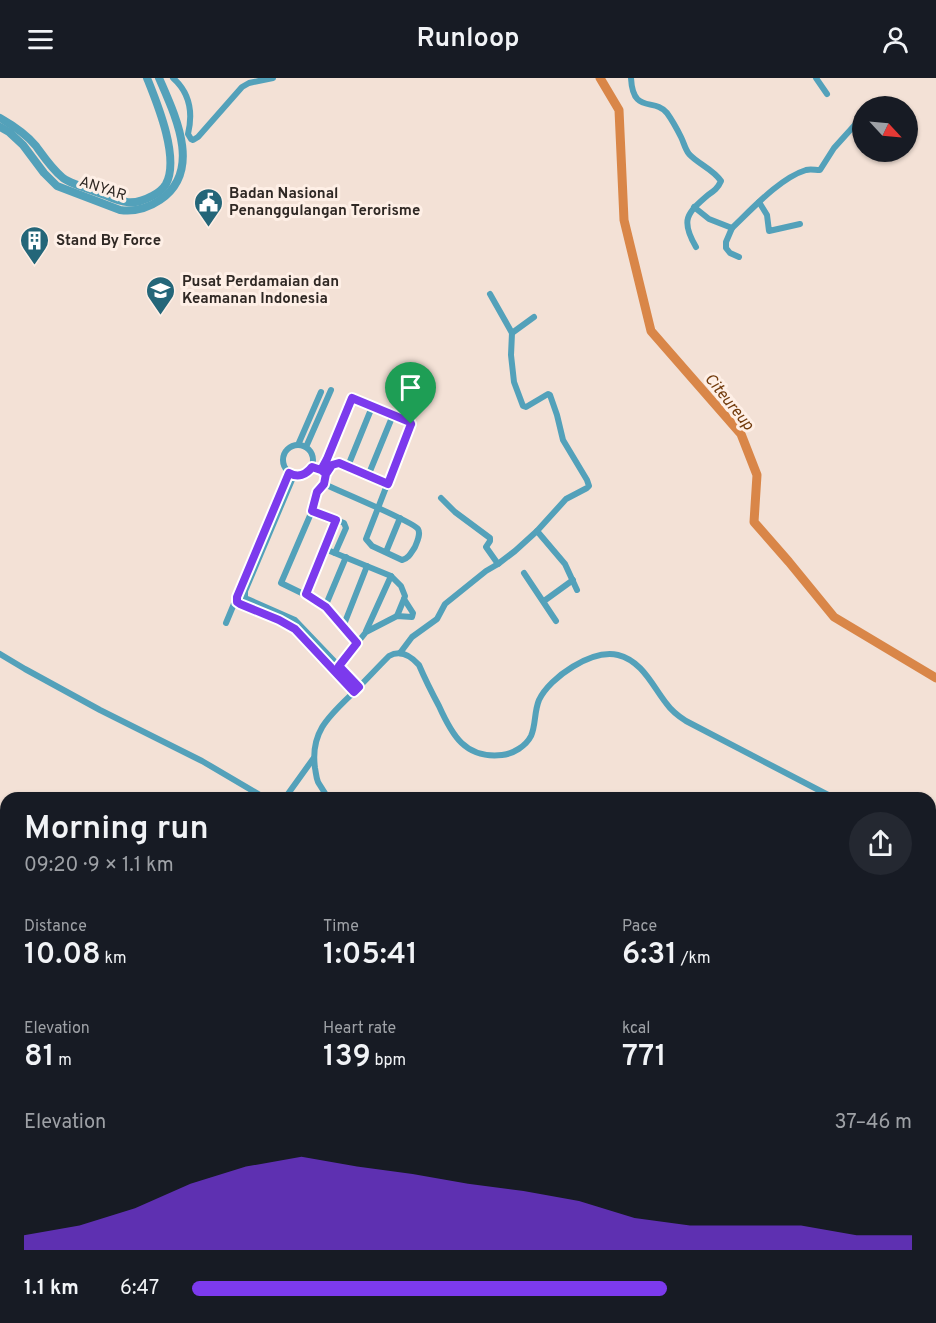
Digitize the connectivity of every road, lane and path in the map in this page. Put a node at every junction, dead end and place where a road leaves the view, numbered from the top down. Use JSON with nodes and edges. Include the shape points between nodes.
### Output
{"nodes":[{"id":1,"x":147,"y":78,"type":"edge"},
{"id":2,"x":172,"y":78,"type":"edge"},
{"id":3,"x":269,"y":78,"type":"edge"},
{"id":4,"x":631,"y":78,"type":"edge"},
{"id":5,"x":816,"y":78,"type":"edge"},
{"id":6,"x":160,"y":82,"type":"edge"},
{"id":7,"x":152,"y":90,"type":"junction"},
{"id":8,"x":827,"y":94,"type":"dead end"},
{"id":9,"x":0,"y":118,"type":"edge"},
{"id":10,"x":0,"y":127,"type":"edge"},
{"id":11,"x":852,"y":128,"type":"edge"},
{"id":12,"x":51,"y":166,"type":"junction"},
{"id":13,"x":44,"y":173,"type":"junction"},
{"id":14,"x":759,"y":202,"type":"junction"},
{"id":15,"x":130,"y":207,"type":"junction"},
{"id":16,"x":694,"y":207,"type":"junction"},
{"id":17,"x":800,"y":224,"type":"dead end"},
{"id":18,"x":732,"y":228,"type":"junction"},
{"id":19,"x":696,"y":247,"type":"dead end"},
{"id":20,"x":739,"y":257,"type":"dead end"},
{"id":21,"x":490,"y":294,"type":"dead end"},
{"id":22,"x":534,"y":317,"type":"dead end"},
{"id":23,"x":512,"y":333,"type":"junction"},
{"id":24,"x":331,"y":390,"type":"dead end"},
{"id":25,"x":321,"y":392,"type":"dead end"},
{"id":26,"x":372,"y":407,"type":"junction"},
{"id":27,"x":393,"y":415,"type":"junction"},
{"id":28,"x":298,"y":445,"type":"junction"},
{"id":29,"x":306,"y":447,"type":"junction"},
{"id":30,"x":348,"y":466,"type":"junction"},
{"id":31,"x":312,"y":467,"type":"junction"},
{"id":32,"x":323,"y":472,"type":"junction"},
{"id":33,"x":292,"y":474,"type":"junction"},
{"id":34,"x":368,"y":476,"type":"junction"},
{"id":35,"x":324,"y":484,"type":"junction"},
{"id":36,"x":388,"y":484,"type":"junction"},
{"id":37,"x":441,"y":498,"type":"dead end"},
{"id":38,"x":377,"y":509,"type":"junction"},
{"id":39,"x":312,"y":511,"type":"junction"},
{"id":40,"x":400,"y":518,"type":"junction"},
{"id":41,"x":336,"y":520,"type":"junction"},
{"id":42,"x":537,"y":531,"type":"junction"},
{"id":43,"x":325,"y":549,"type":"junction"},
{"id":44,"x":386,"y":552,"type":"junction"},
{"id":45,"x":335,"y":553,"type":"junction"},
{"id":46,"x":346,"y":557,"type":"junction"},
{"id":47,"x":498,"y":564,"type":"junction"},
{"id":48,"x":368,"y":566,"type":"junction"},
{"id":49,"x":524,"y":573,"type":"dead end"},
{"id":50,"x":391,"y":576,"type":"junction"},
{"id":51,"x":573,"y":580,"type":"junction"},
{"id":52,"x":577,"y":590,"type":"dead end"},
{"id":53,"x":306,"y":594,"type":"junction"},
{"id":54,"x":236,"y":599,"type":"junction"},
{"id":55,"x":404,"y":599,"type":"junction"},
{"id":56,"x":544,"y":601,"type":"junction"},
{"id":57,"x":326,"y":607,"type":"junction"},
{"id":58,"x":397,"y":616,"type":"junction"},
{"id":59,"x":556,"y":621,"type":"dead end"},
{"id":60,"x":226,"y":623,"type":"dead end"},
{"id":61,"x":343,"y":627,"type":"junction"},
{"id":62,"x":366,"y":632,"type":"junction"},
{"id":63,"x":357,"y":643,"type":"junction"},
{"id":64,"x":400,"y":653,"type":"junction"},
{"id":65,"x":0,"y":654,"type":"edge"},
{"id":66,"x":337,"y":668,"type":"junction"},
{"id":67,"x":357,"y":689,"type":"junction"},
{"id":68,"x":314,"y":759,"type":"junction"},
{"id":69,"x":254,"y":792,"type":"edge"},
{"id":70,"x":289,"y":792,"type":"edge"},
{"id":71,"x":324,"y":792,"type":"edge"},
{"id":72,"x":822,"y":792,"type":"edge"}],
"edges":[{"from":1,"to":7,"type":"street","name":"ANYAR"},
{"from":2,"to":3,"type":"street","via":[[187,99],[188,134],[194,140],[242,87]]},
{"from":4,"to":16,"type":"street","via":[[632,89],[642,103],[668,114],[691,156],[721,181]]},
{"from":5,"to":8,"type":"street"},
{"from":6,"to":7,"type":"street"},
{"from":6,"to":15,"type":"street","name":"ANYAR","via":[[177,122],[182,170],[168,194],[150,206]]},
{"from":7,"to":15,"type":"street","name":"ANYAR","via":[[165,129],[170,169],[162,189]]},
{"from":9,"to":12,"type":"street","name":"ANYAR","via":[[21,131]]},
{"from":10,"to":13,"type":"street","name":"ANYAR","via":[[23,145]]},
{"from":11,"to":14,"type":"street","via":[[820,170],[807,170],[787,180]]},
{"from":12,"to":13,"type":"street"},
{"from":12,"to":15,"type":"street","name":"ANYAR","via":[[70,182]]},
{"from":13,"to":15,"type":"street","name":"ANYAR","via":[[61,188],[109,206]]},
{"from":14,"to":17,"type":"street","via":[[767,215],[769,231]]},
{"from":14,"to":18,"type":"street"},
{"from":16,"to":18,"type":"street","via":[[709,219]]},
{"from":16,"to":19,"type":"street","via":[[687,220]]},
{"from":18,"to":20,"type":"street","via":[[726,248]]},
{"from":21,"to":23,"type":"street"},
{"from":22,"to":23,"type":"street"},
{"from":23,"to":42,"type":"street","via":[[514,382],[523,406],[549,394],[563,440],[588,483],[587,488],[566,499]]},
{"from":24,"to":29,"type":"street"},
{"from":25,"to":28,"type":"street"},
{"from":26,"to":27,"type":"street"},
{"from":26,"to":30,"type":"street"},
{"from":26,"to":32,"type":"street","via":[[352,398]]},
{"from":27,"to":34,"type":"street"},
{"from":27,"to":36,"type":"street","via":[[411,424]]},
{"from":28,"to":29,"type":"street"},
{"from":28,"to":33,"type":"street","via":[[287,449],[283,456],[283,465]]},
{"from":29,"to":31,"type":"street","via":[[312,456]]},
{"from":30,"to":32,"type":"street","via":[[335,463]]},
{"from":30,"to":34,"type":"street"},
{"from":31,"to":32,"type":"street"},
{"from":31,"to":33,"type":"street","via":[[304,474]]},
{"from":32,"to":35,"type":"street"},
{"from":33,"to":54,"type":"street"},
{"from":33,"to":66,"type":"street","via":[[244,595],[295,620]]},
{"from":34,"to":36,"type":"street"},
{"from":35,"to":38,"type":"street"},
{"from":35,"to":39,"type":"street","via":[[317,492]]},
{"from":36,"to":38,"type":"street"},
{"from":37,"to":47,"type":"street","via":[[489,538],[486,547]]},
{"from":38,"to":40,"type":"street"},
{"from":38,"to":44,"type":"street","via":[[366,539]]},
{"from":39,"to":41,"type":"street"},
{"from":39,"to":53,"type":"street","via":[[281,581]]},
{"from":40,"to":44,"type":"street"},
{"from":40,"to":44,"type":"street","via":[[417,528],[417,542],[405,560]]},
{"from":41,"to":43,"type":"street"},
{"from":41,"to":45,"type":"street","via":[[346,528]]},
{"from":42,"to":47,"type":"street"},
{"from":42,"to":51,"type":"street","via":[[565,564]]},
{"from":43,"to":45,"type":"street"},
{"from":43,"to":53,"type":"street"},
{"from":45,"to":46,"type":"street"},
{"from":46,"to":48,"type":"street"},
{"from":46,"to":57,"type":"street"},
{"from":47,"to":64,"type":"street","via":[[445,604],[437,619],[412,637]]},
{"from":48,"to":50,"type":"street"},
{"from":48,"to":61,"type":"street"},
{"from":49,"to":56,"type":"street"},
{"from":50,"to":55,"type":"street","via":[[401,585]]},
{"from":50,"to":62,"type":"street"},
{"from":51,"to":52,"type":"street"},
{"from":51,"to":56,"type":"street"},
{"from":53,"to":57,"type":"street"},
{"from":54,"to":60,"type":"street"},
{"from":54,"to":66,"type":"street","via":[[295,629]]},
{"from":55,"to":58,"type":"street"},
{"from":55,"to":58,"type":"street","via":[[413,616]]},
{"from":56,"to":59,"type":"street"},
{"from":57,"to":61,"type":"street"},
{"from":58,"to":62,"type":"street"},
{"from":61,"to":63,"type":"street"},
{"from":62,"to":63,"type":"street"},
{"from":63,"to":66,"type":"street"},
{"from":64,"to":67,"type":"street","via":[[389,656]]},
{"from":64,"to":72,"type":"street","via":[[419,665],[454,737],[477,753],[499,756],[518,749],[531,736],[535,711],[550,684],[587,660],[616,655],[639,666],[669,707],[686,721]]},
{"from":65,"to":69,"type":"street"},
{"from":66,"to":67,"type":"street"},
{"from":67,"to":68,"type":"street","via":[[321,727]]},
{"from":68,"to":70,"type":"street"},
{"from":68,"to":71,"type":"street","via":[[318,782]]}]}
